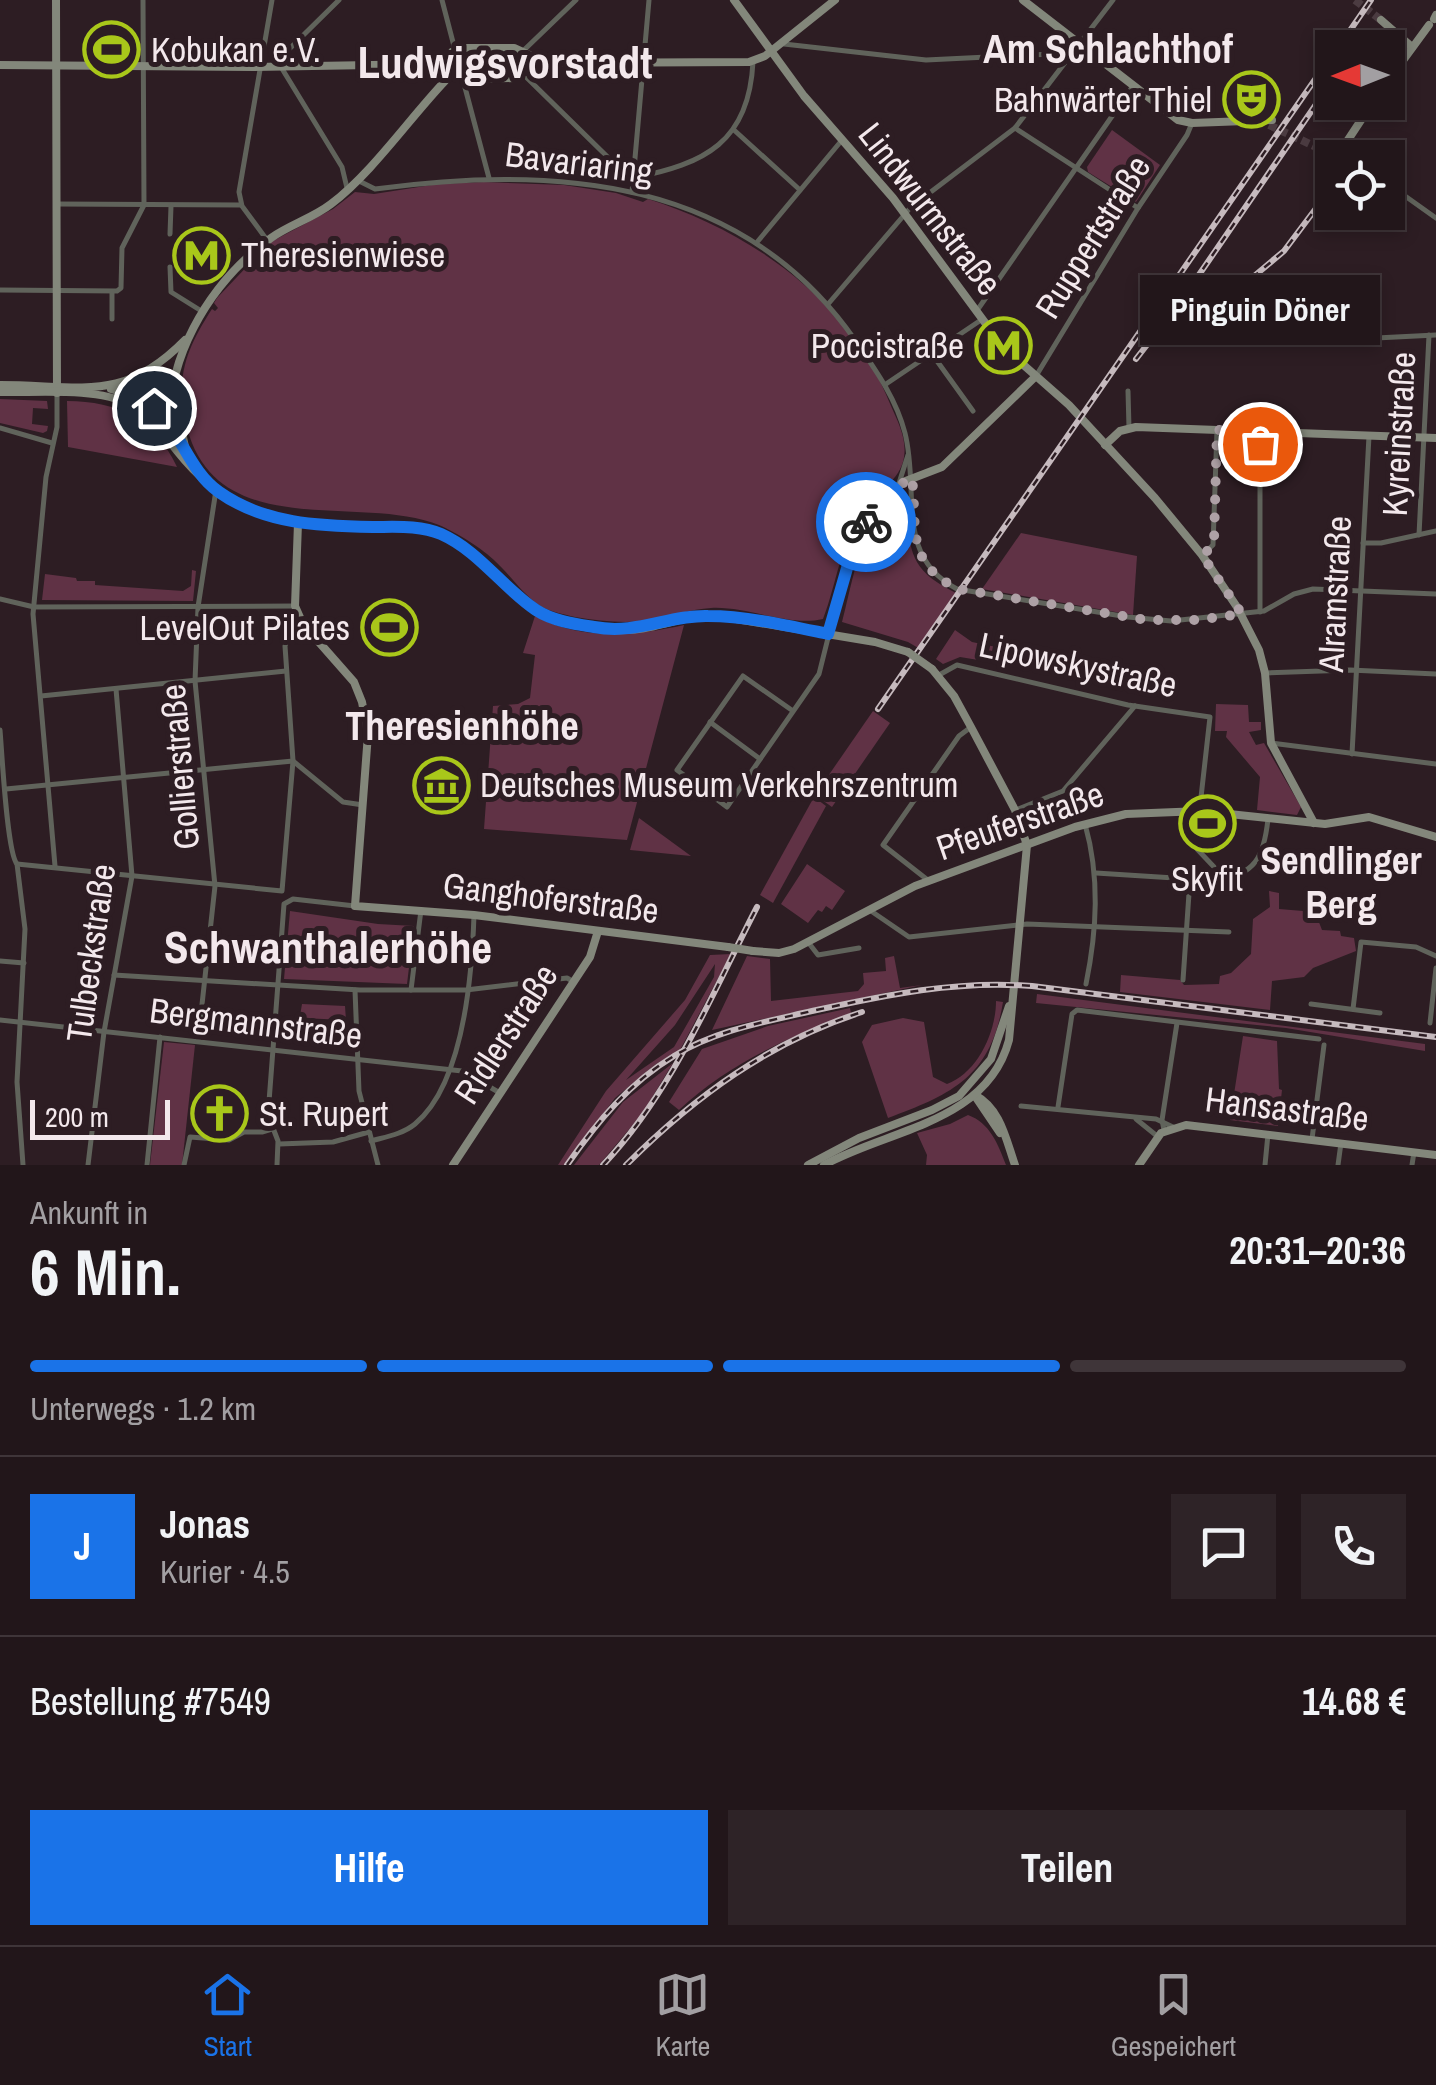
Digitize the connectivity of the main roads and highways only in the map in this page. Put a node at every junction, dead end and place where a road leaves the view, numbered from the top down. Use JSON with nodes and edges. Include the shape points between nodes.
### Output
{"nodes":[{"id":1,"x":56,"y":0,"type":"edge"},
{"id":2,"x":734,"y":0,"type":"edge"},
{"id":3,"x":835,"y":0,"type":"edge"},
{"id":4,"x":1023,"y":0,"type":"edge"},
{"id":5,"x":1381,"y":20,"type":"tunnel mouth"},
{"id":6,"x":1433,"y":20,"type":"edge"},
{"id":7,"x":1412,"y":47,"type":"junction"},
{"id":8,"x":454,"y":51,"type":"junction"},
{"id":9,"x":523,"y":51,"type":"junction"},
{"id":10,"x":771,"y":51,"type":"junction"},
{"id":11,"x":1405,"y":57,"type":"edge"},
{"id":12,"x":548,"y":63,"type":"junction"},
{"id":13,"x":431,"y":64,"type":"junction"},
{"id":14,"x":0,"y":65,"type":"edge"},
{"id":15,"x":56,"y":65,"type":"junction"},
{"id":16,"x":524,"y":75,"type":"junction"},
{"id":17,"x":446,"y":76,"type":"junction"},
{"id":18,"x":1267,"y":122,"type":"tunnel mouth"},
{"id":19,"x":189,"y":336,"type":"junction"},
{"id":20,"x":1035,"y":377,"type":"junction"},
{"id":21,"x":0,"y":389,"type":"edge"},
{"id":22,"x":57,"y":390,"type":"junction"},
{"id":23,"x":105,"y":392,"type":"junction"},
{"id":24,"x":174,"y":423,"type":"junction"},
{"id":25,"x":155,"y":424,"type":"junction"},
{"id":26,"x":1436,"y":438,"type":"edge"},
{"id":27,"x":1109,"y":441,"type":"junction"},
{"id":28,"x":171,"y":443,"type":"junction"},
{"id":29,"x":200,"y":476,"type":"junction"},
{"id":30,"x":298,"y":522,"type":"junction"},
{"id":31,"x":828,"y":634,"type":"junction"},
{"id":32,"x":1314,"y":824,"type":"junction"},
{"id":33,"x":1436,"y":837,"type":"edge"},
{"id":34,"x":1026,"y":845,"type":"junction"},
{"id":35,"x":869,"y":908,"type":"joint"},
{"id":36,"x":598,"y":931,"type":"junction"},
{"id":37,"x":972,"y":1092,"type":"junction"},
{"id":38,"x":1436,"y":1155,"type":"edge"},
{"id":39,"x":453,"y":1165,"type":"edge"},
{"id":40,"x":808,"y":1165,"type":"edge"},
{"id":41,"x":824,"y":1165,"type":"edge"},
{"id":42,"x":1015,"y":1165,"type":"edge"},
{"id":43,"x":1139,"y":1165,"type":"edge"}],
"edges":[{"from":1,"to":15,"type":"main road"},
{"from":2,"to":10,"type":"main road","name":"Lindwurmstraße"},
{"from":3,"to":10,"type":"main road"},
{"from":4,"to":18,"type":"main road","via":[[1172,116],[1192,123]]},
{"from":5,"to":7,"type":"main road"},
{"from":6,"to":7,"type":"main road"},
{"from":7,"to":11,"type":"main road"},
{"from":8,"to":9,"type":"main road"},
{"from":8,"to":13,"type":"main road"},
{"from":8,"to":17,"type":"main road"},
{"from":9,"to":12,"type":"main road"},
{"from":9,"to":16,"type":"main road"},
{"from":10,"to":12,"type":"main road","via":[[754,61]]},
{"from":10,"to":20,"type":"main road","name":"Lindwurmstraße","via":[[1008,353]]},
{"from":12,"to":16,"type":"main road"},
{"from":13,"to":15,"type":"main road"},
{"from":13,"to":17,"type":"main road"},
{"from":14,"to":15,"type":"main road"},
{"from":15,"to":22,"type":"main road"},
{"from":16,"to":17,"type":"main road"},
{"from":17,"to":19,"type":"main road","via":[[329,206],[268,240],[236,270]]},
{"from":19,"to":23,"type":"main road","via":[[146,372]]},
{"from":19,"to":24,"type":"main road","via":[[175,382]]},
{"from":20,"to":27,"type":"main road","name":"Lindwurmstraße"},
{"from":20,"to":31,"type":"main road","via":[[948,462],[894,489],[868,518]]},
{"from":21,"to":22,"type":"main road"},
{"from":22,"to":23,"type":"main road"},
{"from":23,"to":24,"type":"main road","via":[[148,404]]},
{"from":23,"to":25,"type":"main road"},
{"from":24,"to":25,"type":"main road"},
{"from":24,"to":28,"type":"main road"},
{"from":24,"to":29,"type":"main road"},
{"from":25,"to":28,"type":"main road"},
{"from":26,"to":27,"type":"main road","via":[[1129,428]]},
{"from":27,"to":32,"type":"main road","name":"Lindwurmstraße","via":[[1242,614],[1265,673],[1271,743]]},
{"from":28,"to":29,"type":"main road"},
{"from":29,"to":30,"type":"main road","via":[[252,510]]},
{"from":30,"to":31,"type":"main road","via":[[441,534],[536,609],[586,626],[626,630],[707,616]]},
{"from":30,"to":36,"type":"main road","name":"Ganghoferstraße","via":[[295,606],[345,669],[362,702],[368,734],[354,906]]},
{"from":31,"to":34,"type":"main road","bridge":true,"via":[[908,652],[935,672],[1015,810]]},
{"from":32,"to":33,"type":"main road","name":"Pfeuferstraße","via":[[1369,817]]},
{"from":32,"to":34,"type":"main road","name":"Pfeuferstraße","via":[[1201,811],[1126,814]]},
{"from":34,"to":35,"type":"main road","name":"Pfeuferstraße"},
{"from":34,"to":37,"type":"main road","via":[[1011,1001],[995,1052]]},
{"from":35,"to":36,"type":"main road","name":"Ganghoferstraße","bridge":true,"via":[[779,953]]},
{"from":36,"to":39,"type":"main road","name":"Ridlerstraße","via":[[594,950]]},
{"from":37,"to":40,"type":"main road"},
{"from":37,"to":41,"type":"main road","via":[[949,1112]]},
{"from":37,"to":42,"type":"main road"},
{"from":38,"to":43,"type":"main road","name":"Hansastraße","via":[[1206,1126],[1164,1128]]}]}
